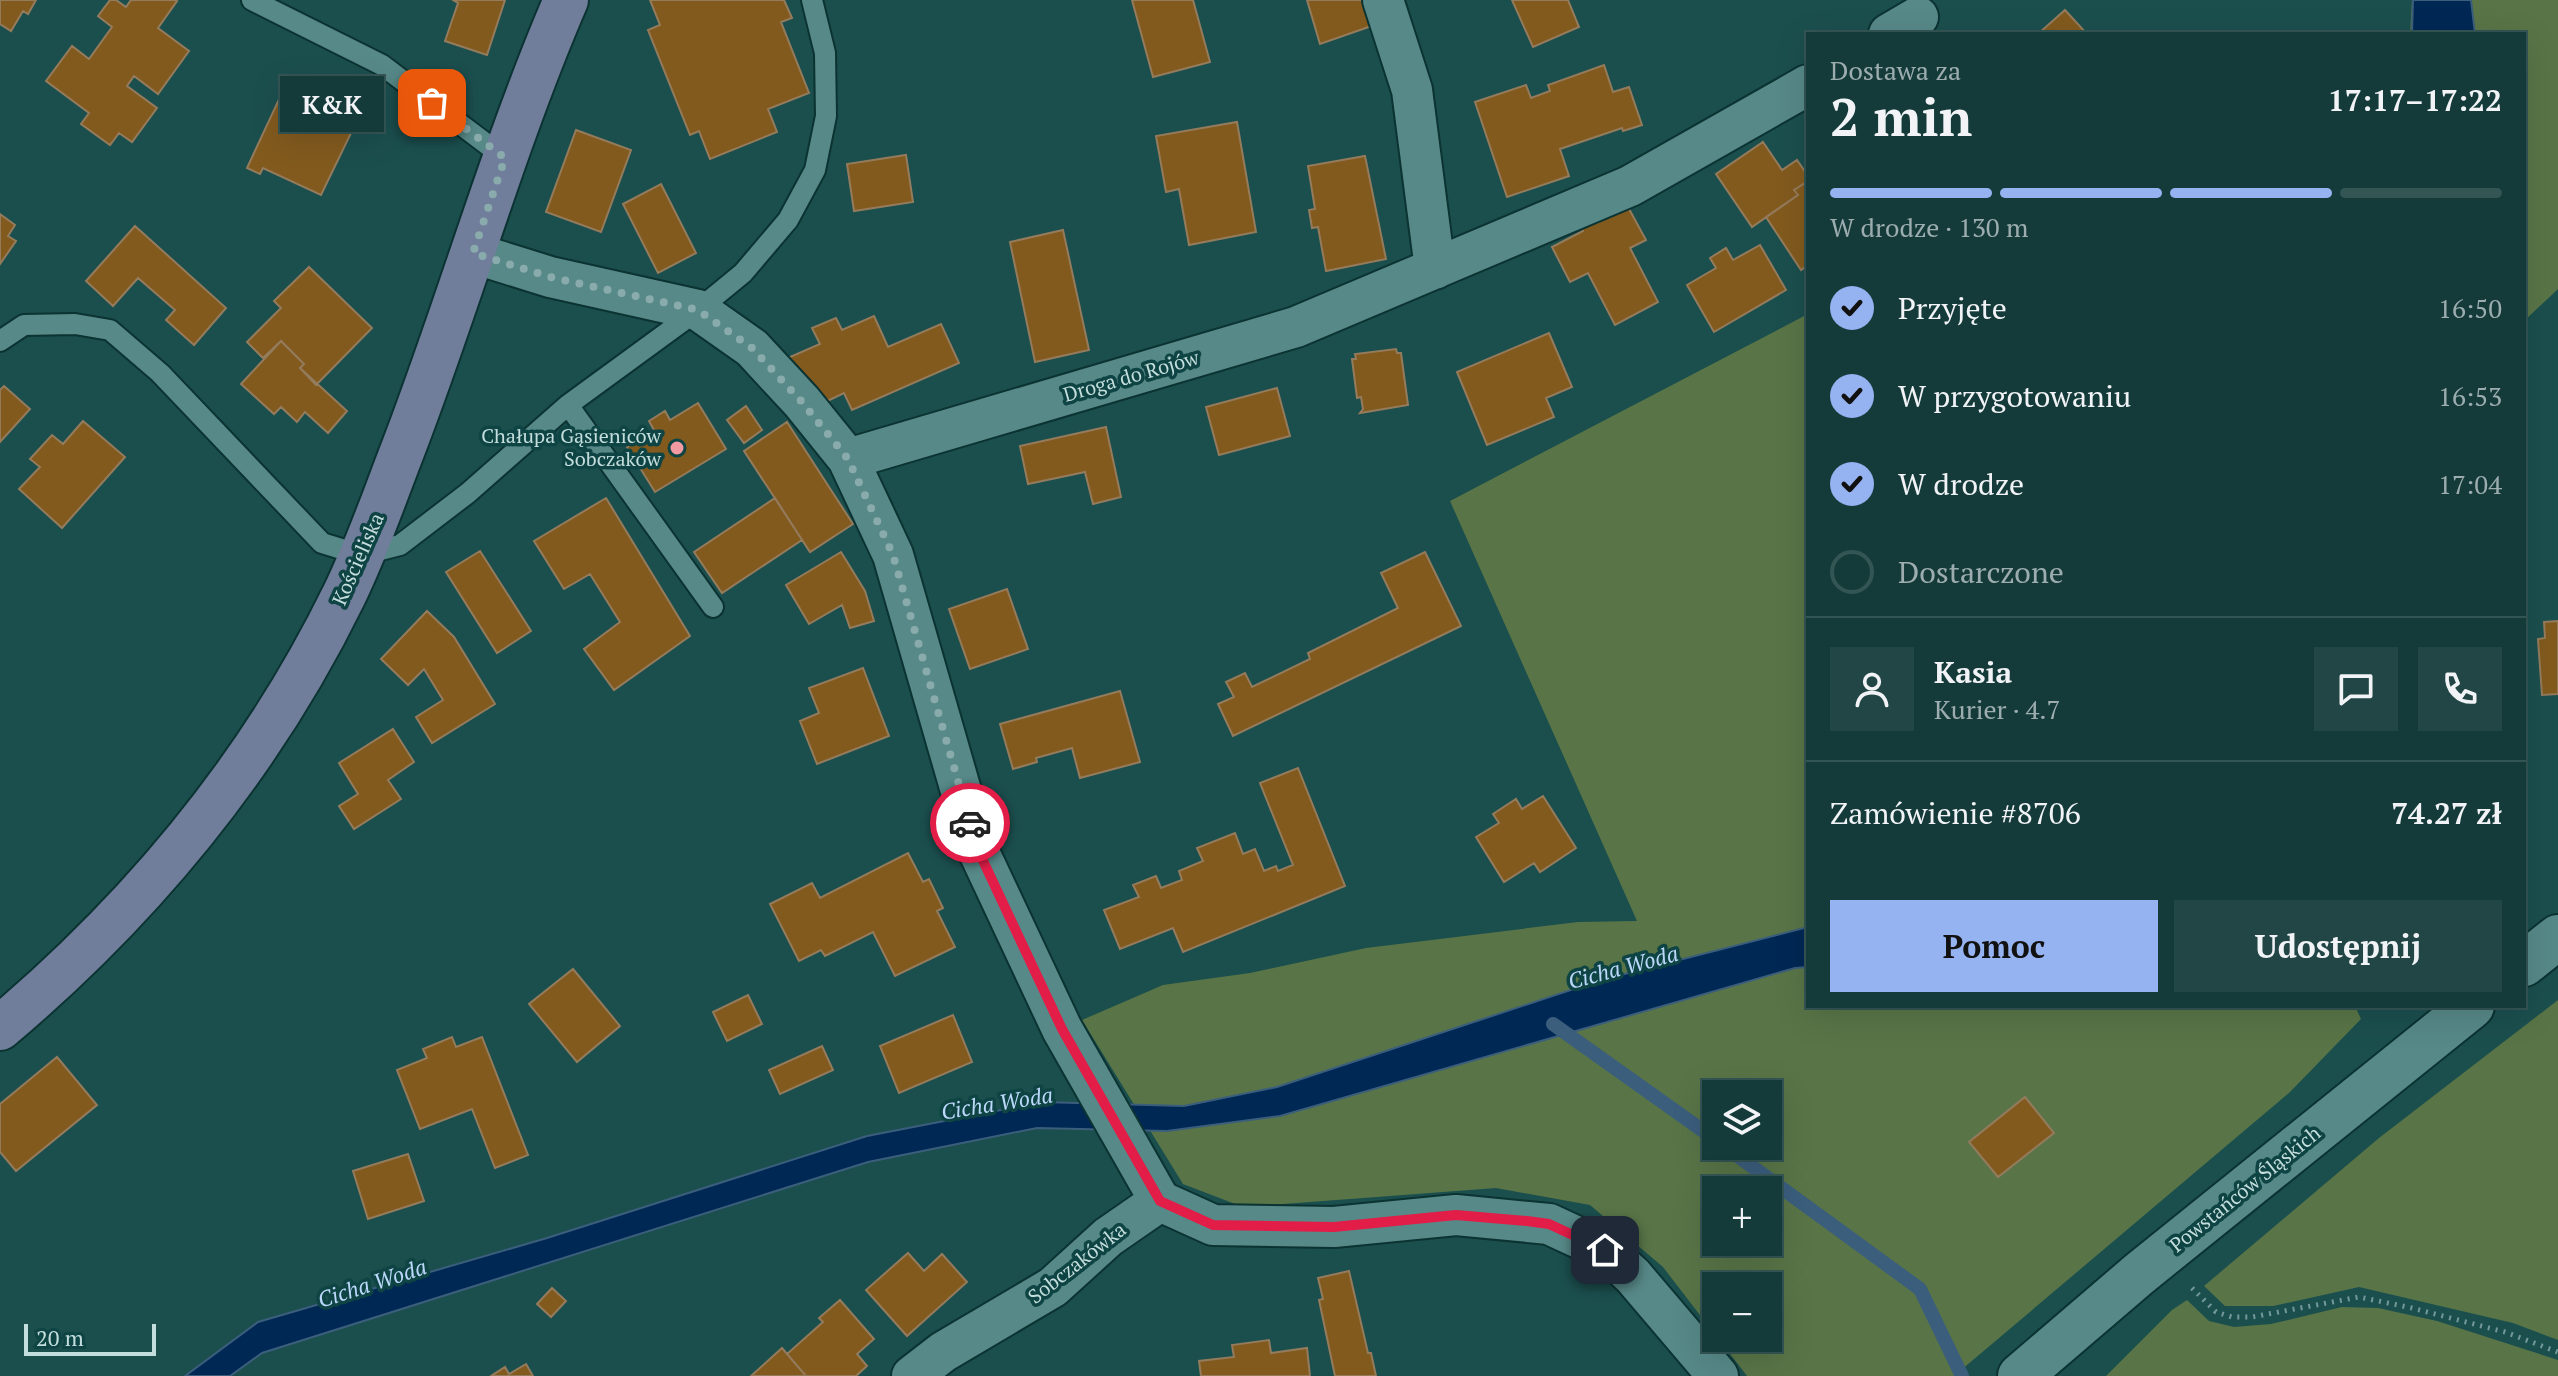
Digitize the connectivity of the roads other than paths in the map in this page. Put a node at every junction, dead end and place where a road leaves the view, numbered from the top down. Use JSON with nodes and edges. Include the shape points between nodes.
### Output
{"nodes":[{"id":1,"x":252,"y":0,"type":"edge"},
{"id":2,"x":566,"y":0,"type":"edge"},
{"id":3,"x":812,"y":0,"type":"edge"},
{"id":4,"x":1383,"y":0,"type":"edge"},
{"id":5,"x":1806,"y":86,"type":"edge"},
{"id":6,"x":505,"y":158,"type":"junction"},
{"id":7,"x":473,"y":253,"type":"junction"},
{"id":8,"x":1435,"y":269,"type":"junction"},
{"id":9,"x":698,"y":310,"type":"junction"},
{"id":10,"x":0,"y":341,"type":"edge"},
{"id":11,"x":568,"y":405,"type":"junction"},
{"id":12,"x":848,"y":459,"type":"junction"},
{"id":13,"x":361,"y":555,"type":"junction"},
{"id":14,"x":713,"y":607,"type":"dead end"},
{"id":15,"x":2558,"y":937,"type":"edge"},
{"id":16,"x":2526,"y":962,"type":"edge"},
{"id":17,"x":2470,"y":1008,"type":"edge"},
{"id":18,"x":0,"y":1028,"type":"edge"},
{"id":19,"x":1151,"y":1184,"type":"junction"},
{"id":20,"x":912,"y":1376,"type":"edge"},
{"id":21,"x":1718,"y":1376,"type":"edge"},
{"id":22,"x":2020,"y":1376,"type":"edge"}],
"edges":[{"from":1,"to":6,"type":"lane","via":[[382,65]]},
{"from":2,"to":6,"type":"main road","name":"Kościeliska"},
{"from":3,"to":9,"type":"lane","via":[[825,53],[826,116],[815,170],[788,220],[743,273]]},
{"from":4,"to":8,"type":"street","via":[[1412,90]]},
{"from":5,"to":8,"type":"street","name":"Droga do Rojów","via":[[1630,186]]},
{"from":6,"to":7,"type":"main road","name":"Kościeliska"},
{"from":7,"to":9,"type":"street","via":[[550,277]]},
{"from":7,"to":13,"type":"main road","name":"Kościeliska"},
{"from":8,"to":12,"type":"street","name":"Droga do Rojów","via":[[1296,327]]},
{"from":9,"to":11,"type":"lane"},
{"from":9,"to":12,"type":"street","via":[[752,348]]},
{"from":10,"to":13,"type":"lane","via":[[24,325],[110,330],[160,373],[322,543]]},
{"from":11,"to":13,"type":"lane","via":[[400,545]]},
{"from":11,"to":14,"type":"lane"},
{"from":12,"to":19,"type":"street","via":[[893,555],[978,850],[1062,1029]]},
{"from":13,"to":18,"type":"main road","name":"Kościeliska","via":[[303,671],[196,829],[102,935]]},
{"from":15,"to":16,"type":"street"},
{"from":17,"to":22,"type":"street","name":"Powstańców Śląskich"},
{"from":19,"to":20,"type":"street","name":"Sobczakówka","via":[[1108,1237],[1053,1287]]},
{"from":19,"to":21,"type":"street","via":[[1213,1225],[1334,1227],[1456,1215],[1549,1224],[1605,1250]]}]}
